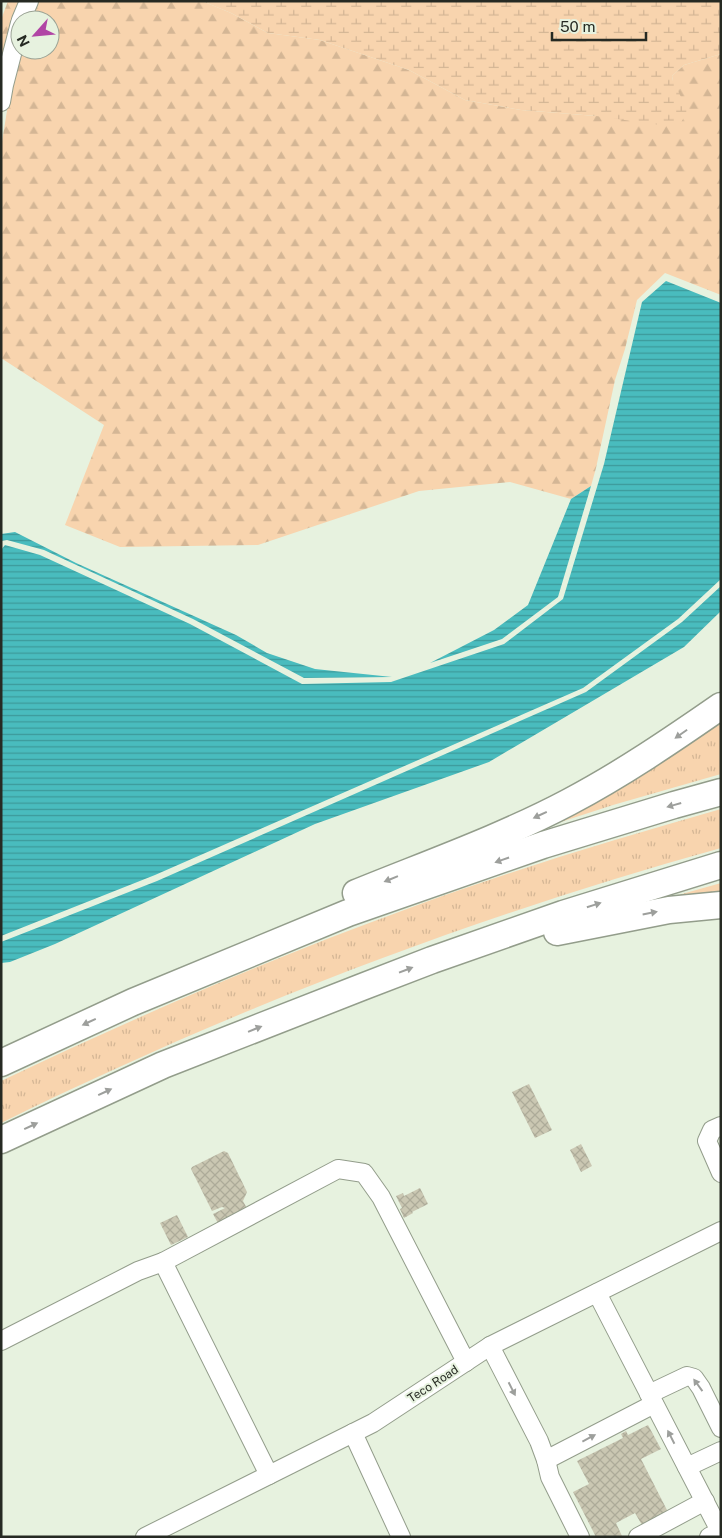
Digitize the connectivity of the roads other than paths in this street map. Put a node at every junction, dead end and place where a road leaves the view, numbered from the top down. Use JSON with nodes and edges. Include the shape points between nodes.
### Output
{"nodes":[{"id":1,"x":11,"y":60,"type":"edge"},
{"id":2,"x":1,"y":102,"type":"edge"},
{"id":3,"x":721,"y":706,"type":"edge"},
{"id":4,"x":721,"y":792,"type":"edge"},
{"id":5,"x":721,"y":865,"type":"edge"},
{"id":6,"x":721,"y":904,"type":"edge"},
{"id":7,"x":432,"y":960,"type":"junction"},
{"id":8,"x":134,"y":1002,"type":"junction"},
{"id":9,"x":1,"y":1063,"type":"edge"},
{"id":10,"x":721,"y":1126,"type":"edge"},
{"id":11,"x":1,"y":1140,"type":"edge"},
{"id":12,"x":721,"y":1173,"type":"edge"},
{"id":13,"x":721,"y":1231,"type":"edge"},
{"id":14,"x":163,"y":1262,"type":"junction"},
{"id":15,"x":598,"y":1293,"type":"junction"},
{"id":16,"x":1,"y":1341,"type":"edge"},
{"id":17,"x":490,"y":1346,"type":"junction"},
{"id":18,"x":466,"y":1362,"type":"junction"},
{"id":19,"x":652,"y":1399,"type":"junction"},
{"id":20,"x":721,"y":1428,"type":"edge"},
{"id":21,"x":353,"y":1433,"type":"junction"},
{"id":22,"x":721,"y":1451,"type":"edge"},
{"id":23,"x":546,"y":1460,"type":"junction"},
{"id":24,"x":687,"y":1467,"type":"junction"},
{"id":25,"x":269,"y":1475,"type":"junction"},
{"id":26,"x":705,"y":1502,"type":"junction"},
{"id":27,"x":716,"y":1533,"type":"edge"},
{"id":28,"x":145,"y":1537,"type":"edge"},
{"id":29,"x":401,"y":1537,"type":"edge"},
{"id":30,"x":580,"y":1537,"type":"edge"},
{"id":31,"x":638,"y":1537,"type":"edge"}],
"edges":[{"from":1,"to":2,"type":"street"},
{"from":3,"to":8,"type":"highway","one_way":true,"via":[[661,748],[570,802],[491,839],[280,923],[207,958]]},
{"from":4,"to":8,"type":"highway","one_way":true,"via":[[543,846],[348,913]]},
{"from":7,"to":5,"type":"highway","one_way":true,"via":[[563,914]]},
{"from":7,"to":6,"type":"highway","one_way":true,"via":[[607,922]]},
{"from":11,"to":7,"type":"highway","one_way":true,"via":[[164,1065]]},
{"from":8,"to":9,"type":"highway","one_way":true},
{"from":10,"to":12,"type":"street","via":[[712,1130],[707,1141]]},
{"from":13,"to":15,"type":"street","name":"Teco Road"},
{"from":14,"to":16,"type":"street","via":[[138,1271]]},
{"from":14,"to":18,"type":"street","via":[[338,1169],[364,1173],[381,1197]]},
{"from":14,"to":25,"type":"street"},
{"from":15,"to":17,"type":"street","name":"Teco Road"},
{"from":15,"to":19,"type":"street"},
{"from":17,"to":18,"type":"street","name":"Teco Road"},
{"from":17,"to":23,"type":"street","one_way":true},
{"from":18,"to":21,"type":"street","name":"Teco Road"},
{"from":20,"to":19,"type":"street","one_way":true,"via":[[694,1378],[687,1376]]},
{"from":23,"to":19,"type":"street","one_way":true},
{"from":24,"to":19,"type":"street","one_way":true},
{"from":21,"to":25,"type":"street","name":"Teco Road"},
{"from":21,"to":29,"type":"street"},
{"from":22,"to":24,"type":"street"},
{"from":23,"to":30,"type":"street","via":[[550,1478]]},
{"from":24,"to":26,"type":"street"},
{"from":25,"to":28,"type":"street","name":"Teco Road"},
{"from":26,"to":27,"type":"street"},
{"from":26,"to":31,"type":"street"}]}
